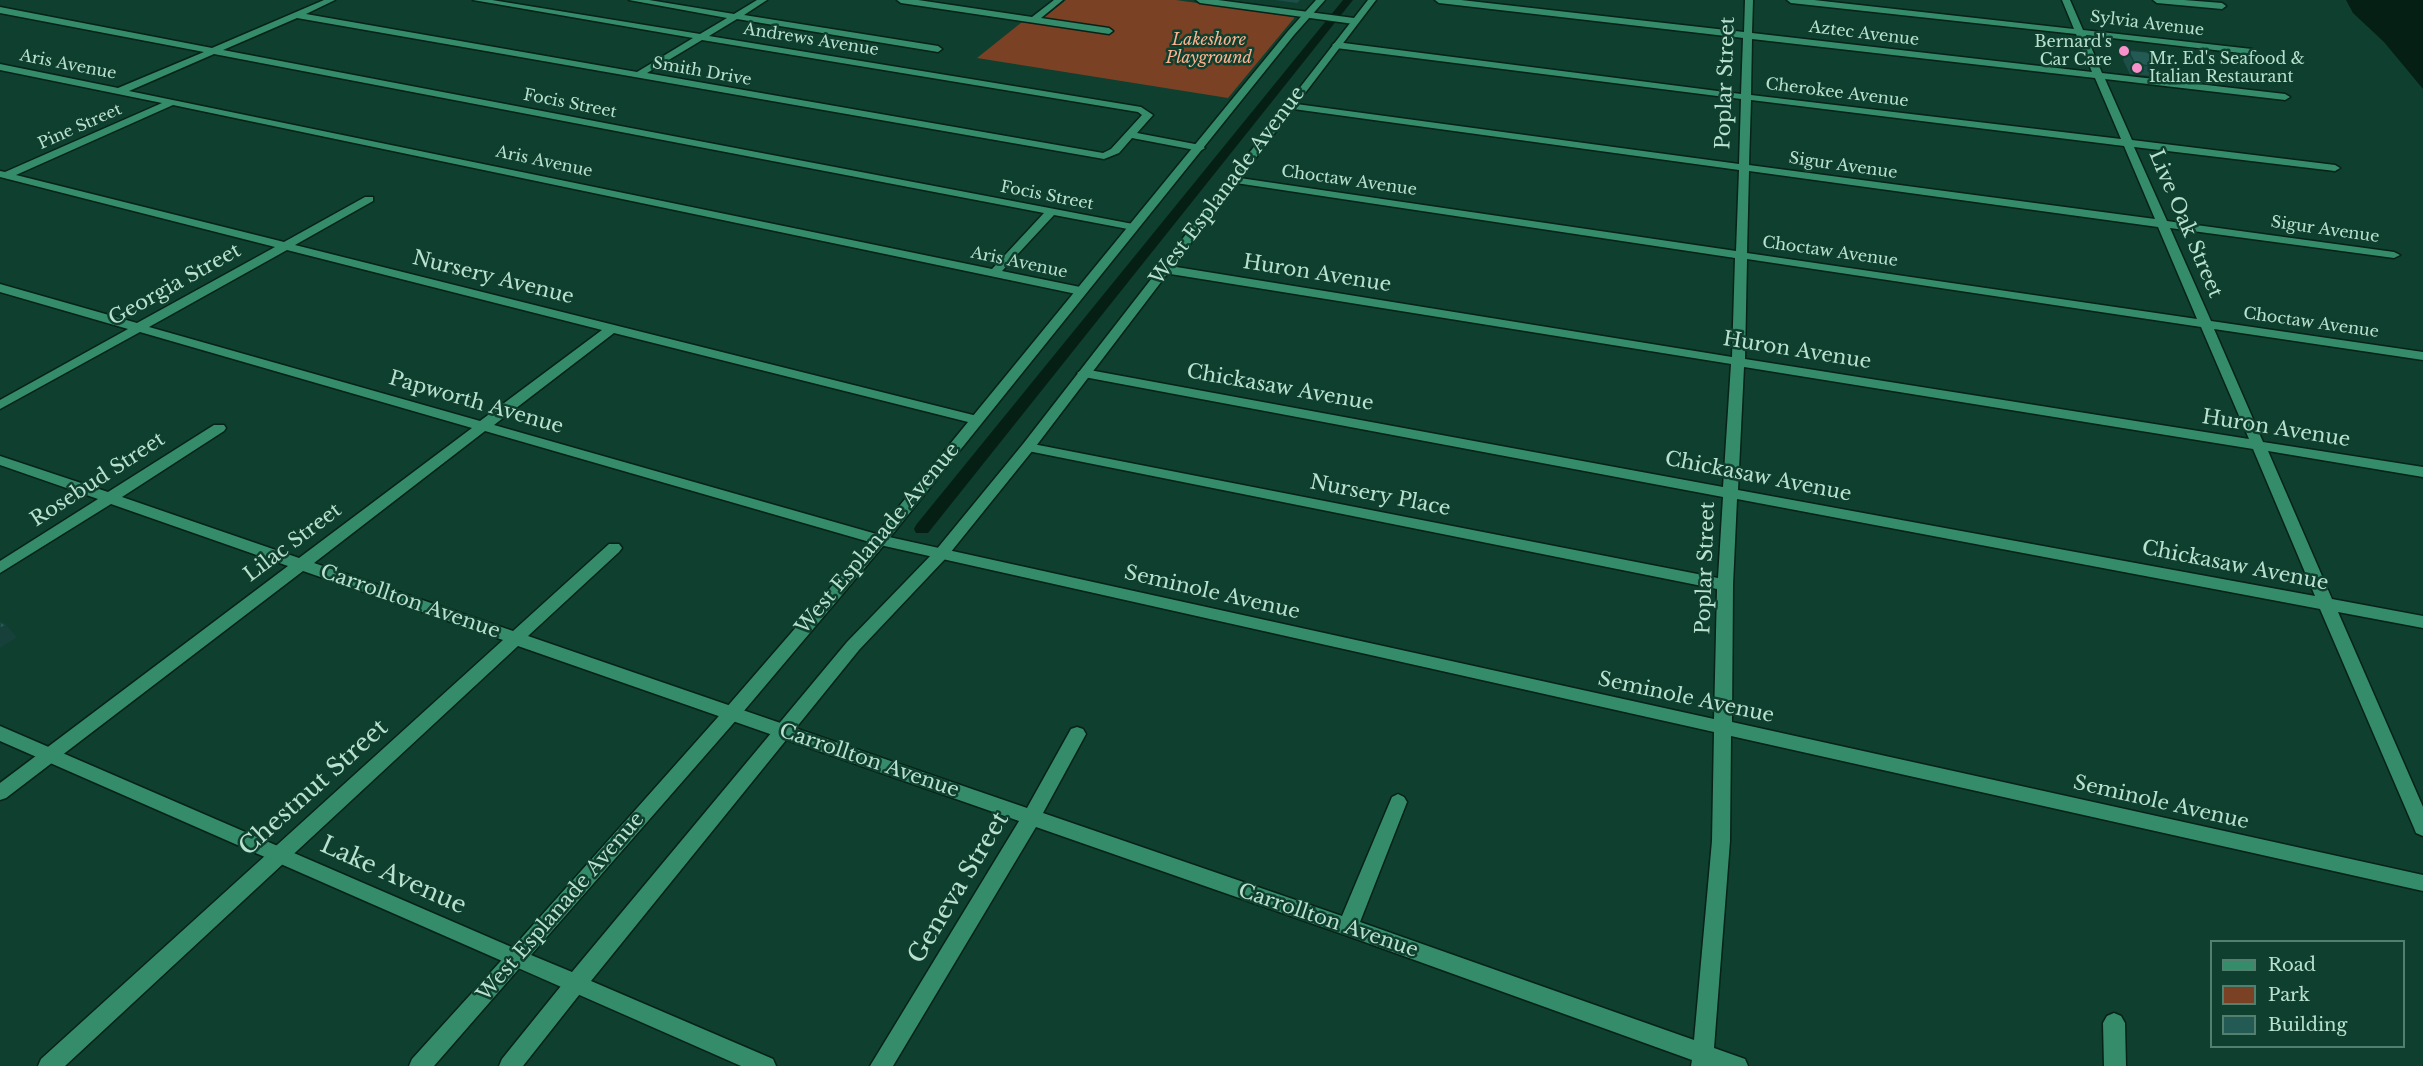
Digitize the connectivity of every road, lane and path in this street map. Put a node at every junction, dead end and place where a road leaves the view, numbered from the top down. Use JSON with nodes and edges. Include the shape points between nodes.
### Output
{"nodes":[{"id":1,"x":331,"y":0,"type":"edge"},
{"id":2,"x":477,"y":0,"type":"edge"},
{"id":3,"x":633,"y":0,"type":"edge"},
{"id":4,"x":763,"y":0,"type":"edge"},
{"id":5,"x":901,"y":0,"type":"edge"},
{"id":6,"x":1059,"y":0,"type":"edge"},
{"id":7,"x":1200,"y":0,"type":"edge"},
{"id":8,"x":1321,"y":0,"type":"edge"},
{"id":9,"x":1372,"y":0,"type":"edge"},
{"id":10,"x":1439,"y":0,"type":"edge"},
{"id":11,"x":1749,"y":0,"type":"edge"},
{"id":12,"x":1791,"y":0,"type":"edge"},
{"id":13,"x":2066,"y":0,"type":"edge"},
{"id":14,"x":2157,"y":0,"type":"edge"},
{"id":15,"x":2222,"y":6,"type":"dead end"},
{"id":16,"x":0,"y":10,"type":"edge"},
{"id":17,"x":297,"y":15,"type":"junction"},
{"id":18,"x":735,"y":16,"type":"junction"},
{"id":19,"x":1313,"y":16,"type":"junction"},
{"id":20,"x":1034,"y":20,"type":"junction"},
{"id":21,"x":1349,"y":21,"type":"junction"},
{"id":22,"x":2079,"y":31,"type":"junction"},
{"id":23,"x":1109,"y":32,"type":"dead end"},
{"id":24,"x":1748,"y":36,"type":"junction"},
{"id":25,"x":701,"y":37,"type":"junction"},
{"id":26,"x":1336,"y":45,"type":"junction"},
{"id":27,"x":938,"y":49,"type":"dead end"},
{"id":28,"x":213,"y":51,"type":"junction"},
{"id":29,"x":2249,"y":51,"type":"dead end"},
{"id":30,"x":0,"y":67,"type":"edge"},
{"id":31,"x":636,"y":76,"type":"junction"},
{"id":32,"x":2099,"y":77,"type":"junction"},
{"id":33,"x":120,"y":91,"type":"junction"},
{"id":34,"x":1746,"y":98,"type":"junction"},
{"id":35,"x":2285,"y":98,"type":"dead end"},
{"id":36,"x":173,"y":102,"type":"junction"},
{"id":37,"x":1289,"y":106,"type":"junction"},
{"id":38,"x":1132,"y":135,"type":"junction"},
{"id":39,"x":2127,"y":143,"type":"junction"},
{"id":40,"x":1200,"y":148,"type":"junction"},
{"id":41,"x":1744,"y":168,"type":"junction"},
{"id":42,"x":2335,"y":168,"type":"dead end"},
{"id":43,"x":2,"y":176,"type":"edge"},
{"id":44,"x":1233,"y":180,"type":"junction"},
{"id":45,"x":369,"y":199,"type":"dead end"},
{"id":46,"x":1051,"y":212,"type":"junction"},
{"id":47,"x":2162,"y":224,"type":"junction"},
{"id":48,"x":1134,"y":227,"type":"junction"},
{"id":49,"x":286,"y":246,"type":"junction"},
{"id":50,"x":1741,"y":255,"type":"junction"},
{"id":51,"x":2394,"y":255,"type":"dead end"},
{"id":52,"x":1164,"y":269,"type":"junction"},
{"id":53,"x":994,"y":273,"type":"junction"},
{"id":54,"x":0,"y":288,"type":"edge"},
{"id":55,"x":1081,"y":291,"type":"junction"},
{"id":56,"x":2206,"y":324,"type":"junction"},
{"id":57,"x":612,"y":328,"type":"junction"},
{"id":58,"x":137,"y":329,"type":"junction"},
{"id":59,"x":2423,"y":356,"type":"edge"},
{"id":60,"x":1737,"y":362,"type":"junction"},
{"id":61,"x":1084,"y":373,"type":"junction"},
{"id":62,"x":0,"y":405,"type":"edge"},
{"id":63,"x":976,"y":420,"type":"junction"},
{"id":64,"x":483,"y":426,"type":"junction"},
{"id":65,"x":219,"y":428,"type":"dead end"},
{"id":66,"x":2259,"y":446,"type":"junction"},
{"id":67,"x":1028,"y":447,"type":"junction"},
{"id":68,"x":0,"y":460,"type":"edge"},
{"id":69,"x":2423,"y":472,"type":"edge"},
{"id":70,"x":1730,"y":493,"type":"junction"},
{"id":71,"x":108,"y":498,"type":"junction"},
{"id":72,"x":880,"y":540,"type":"junction"},
{"id":73,"x":614,"y":548,"type":"dead end"},
{"id":74,"x":941,"y":554,"type":"junction"},
{"id":75,"x":300,"y":564,"type":"junction"},
{"id":76,"x":0,"y":568,"type":"edge"},
{"id":77,"x":1725,"y":585,"type":"junction"},
{"id":78,"x":2326,"y":604,"type":"junction"},
{"id":79,"x":2423,"y":622,"type":"edge"},
{"id":80,"x":516,"y":639,"type":"junction"},
{"id":81,"x":732,"y":713,"type":"junction"},
{"id":82,"x":1723,"y":728,"type":"junction"},
{"id":83,"x":782,"y":731,"type":"junction"},
{"id":84,"x":0,"y":733,"type":"edge"},
{"id":85,"x":1077,"y":734,"type":"dead end"},
{"id":86,"x":51,"y":755,"type":"junction"},
{"id":87,"x":0,"y":793,"type":"edge"},
{"id":88,"x":1398,"y":802,"type":"dead end"},
{"id":89,"x":1030,"y":818,"type":"junction"},
{"id":90,"x":2423,"y":828,"type":"edge"},
{"id":91,"x":279,"y":855,"type":"junction"},
{"id":92,"x":2423,"y":883,"type":"edge"},
{"id":93,"x":1348,"y":927,"type":"junction"},
{"id":94,"x":516,"y":958,"type":"junction"},
{"id":95,"x":576,"y":983,"type":"junction"},
{"id":96,"x":2114,"y":1023,"type":"dead end"},
{"id":97,"x":1703,"y":1060,"type":"edge"},
{"id":98,"x":49,"y":1066,"type":"edge"},
{"id":99,"x":420,"y":1066,"type":"edge"},
{"id":100,"x":510,"y":1066,"type":"edge"},
{"id":101,"x":765,"y":1066,"type":"edge"},
{"id":102,"x":881,"y":1066,"type":"edge"},
{"id":103,"x":1737,"y":1066,"type":"edge"},
{"id":104,"x":2115,"y":1066,"type":"edge"}],
"edges":[{"from":1,"to":17,"type":"street"},
{"from":2,"to":25,"type":"street","name":"Andrews Avenue"},
{"from":3,"to":18,"type":"street"},
{"from":4,"to":18,"type":"street"},
{"from":5,"to":20,"type":"street"},
{"from":6,"to":20,"type":"street"},
{"from":7,"to":19,"type":"street"},
{"from":8,"to":19,"type":"street","name":"West Esplanade Avenue"},
{"from":9,"to":21,"type":"street","name":"West Esplanade Avenue"},
{"from":10,"to":24,"type":"street","name":"Aztec Avenue"},
{"from":11,"to":24,"type":"street","name":"Poplar Street"},
{"from":12,"to":22,"type":"street","name":"Sylvia Avenue"},
{"from":13,"to":22,"type":"street","name":"Live Oak Street"},
{"from":14,"to":15,"type":"street"},
{"from":16,"to":28,"type":"street","name":"Focis Street"},
{"from":17,"to":28,"type":"street"},
{"from":17,"to":31,"type":"street","name":"Smith Drive"},
{"from":18,"to":25,"type":"street"},
{"from":18,"to":27,"type":"street"},
{"from":19,"to":21,"type":"street"},
{"from":19,"to":40,"type":"street","name":"West Esplanade Avenue"},
{"from":20,"to":23,"type":"street"},
{"from":21,"to":26,"type":"street","name":"West Esplanade Avenue"},
{"from":22,"to":29,"type":"street","name":"Sylvia Avenue"},
{"from":22,"to":32,"type":"street","name":"Live Oak Street"},
{"from":24,"to":32,"type":"street","name":"Aztec Avenue"},
{"from":24,"to":34,"type":"street","name":"Poplar Street"},
{"from":25,"to":31,"type":"street"},
{"from":25,"to":38,"type":"street","name":"Andrews Avenue","via":[[1141,110],[1148,115]]},
{"from":26,"to":34,"type":"street","name":"Cherokee Avenue"},
{"from":26,"to":37,"type":"street","name":"West Esplanade Avenue"},
{"from":28,"to":33,"type":"street"},
{"from":28,"to":46,"type":"street","name":"Focis Street"},
{"from":30,"to":33,"type":"street","name":"Aris Avenue"},
{"from":31,"to":38,"type":"street","name":"Smith Drive","via":[[1104,156],[1112,154]]},
{"from":32,"to":35,"type":"street","name":"Aztec Avenue"},
{"from":32,"to":39,"type":"street","name":"Live Oak Street"},
{"from":33,"to":36,"type":"street","name":"Aris Avenue"},
{"from":34,"to":39,"type":"street","name":"Cherokee Avenue"},
{"from":34,"to":41,"type":"street","name":"Poplar Street"},
{"from":36,"to":43,"type":"street","name":"Pine Street"},
{"from":36,"to":53,"type":"street","name":"Aris Avenue"},
{"from":37,"to":41,"type":"street","name":"Sigur Avenue"},
{"from":37,"to":44,"type":"street","name":"West Esplanade Avenue"},
{"from":38,"to":40,"type":"street"},
{"from":39,"to":42,"type":"street","name":"Cherokee Avenue"},
{"from":39,"to":47,"type":"street","name":"Live Oak Street"},
{"from":40,"to":48,"type":"street","name":"West Esplanade Avenue"},
{"from":41,"to":47,"type":"street","name":"Sigur Avenue"},
{"from":41,"to":50,"type":"street","name":"Poplar Street"},
{"from":43,"to":49,"type":"street","name":"Nursery Avenue"},
{"from":44,"to":50,"type":"street","name":"Choctaw Avenue"},
{"from":44,"to":52,"type":"street","name":"West Esplanade Avenue"},
{"from":45,"to":49,"type":"street","name":"Georgia Street"},
{"from":46,"to":48,"type":"street","name":"Focis Street"},
{"from":46,"to":53,"type":"street"},
{"from":47,"to":51,"type":"street","name":"Sigur Avenue"},
{"from":47,"to":56,"type":"street","name":"Live Oak Street"},
{"from":48,"to":55,"type":"street","name":"West Esplanade Avenue"},
{"from":49,"to":57,"type":"street","name":"Nursery Avenue"},
{"from":49,"to":58,"type":"street","name":"Georgia Street"},
{"from":50,"to":56,"type":"street","name":"Choctaw Avenue"},
{"from":50,"to":60,"type":"street","name":"Poplar Street"},
{"from":52,"to":60,"type":"street","name":"Huron Avenue"},
{"from":52,"to":61,"type":"street","name":"West Esplanade Avenue"},
{"from":53,"to":55,"type":"street","name":"Aris Avenue"},
{"from":54,"to":58,"type":"street","name":"Papworth Avenue"},
{"from":55,"to":63,"type":"street","name":"West Esplanade Avenue"},
{"from":56,"to":59,"type":"street","name":"Choctaw Avenue"},
{"from":56,"to":66,"type":"street","name":"Live Oak Street"},
{"from":57,"to":63,"type":"street","name":"Nursery Avenue"},
{"from":57,"to":64,"type":"street","name":"Lilac Street"},
{"from":58,"to":62,"type":"street","name":"Georgia Street"},
{"from":58,"to":64,"type":"street","name":"Papworth Avenue"},
{"from":60,"to":66,"type":"street","name":"Huron Avenue"},
{"from":60,"to":70,"type":"street","name":"Poplar Street"},
{"from":61,"to":67,"type":"street","name":"West Esplanade Avenue"},
{"from":61,"to":70,"type":"street","name":"Chickasaw Avenue"},
{"from":63,"to":72,"type":"street","name":"West Esplanade Avenue"},
{"from":64,"to":72,"type":"street","name":"Papworth Avenue"},
{"from":64,"to":75,"type":"street","name":"Lilac Street"},
{"from":65,"to":71,"type":"street","name":"Rosebud Street"},
{"from":66,"to":69,"type":"street","name":"Huron Avenue"},
{"from":66,"to":78,"type":"street","name":"Live Oak Street"},
{"from":67,"to":74,"type":"street","name":"West Esplanade Avenue"},
{"from":67,"to":77,"type":"street","name":"Nursery Place"},
{"from":68,"to":71,"type":"street","name":"Carrollton Avenue"},
{"from":70,"to":77,"type":"street","name":"Poplar Street"},
{"from":70,"to":78,"type":"street","name":"Chickasaw Avenue"},
{"from":71,"to":75,"type":"street","name":"Carrollton Avenue"},
{"from":71,"to":76,"type":"street","name":"Rosebud Street"},
{"from":72,"to":74,"type":"street","name":"Papworth Avenue"},
{"from":72,"to":81,"type":"street","name":"West Esplanade Avenue"},
{"from":73,"to":80,"type":"street","name":"Chestnut Street"},
{"from":74,"to":82,"type":"street","name":"Seminole Avenue"},
{"from":74,"to":83,"type":"street","name":"West Esplanade Avenue","via":[[853,646]]},
{"from":75,"to":80,"type":"street","name":"Carrollton Avenue"},
{"from":75,"to":86,"type":"street","name":"Lilac Street"},
{"from":77,"to":82,"type":"street","name":"Poplar Street"},
{"from":78,"to":79,"type":"street","name":"Chickasaw Avenue"},
{"from":78,"to":90,"type":"street","name":"Live Oak Street"},
{"from":80,"to":81,"type":"street","name":"Carrollton Avenue"},
{"from":80,"to":91,"type":"street","name":"Chestnut Street"},
{"from":81,"to":83,"type":"street","name":"Carrollton Avenue"},
{"from":81,"to":94,"type":"street","name":"West Esplanade Avenue"},
{"from":82,"to":92,"type":"street","name":"Seminole Avenue"},
{"from":82,"to":97,"type":"street","name":"Poplar Street","via":[[1722,841]]},
{"from":83,"to":89,"type":"street","name":"Carrollton Avenue"},
{"from":83,"to":95,"type":"street","name":"West Esplanade Avenue"},
{"from":84,"to":86,"type":"street","name":"Lake Avenue"},
{"from":85,"to":89,"type":"street","name":"Geneva Street"},
{"from":86,"to":87,"type":"street","name":"Lilac Street"},
{"from":86,"to":91,"type":"street","name":"Lake Avenue"},
{"from":88,"to":93,"type":"street"},
{"from":89,"to":93,"type":"street","name":"Carrollton Avenue"},
{"from":89,"to":102,"type":"street","name":"Geneva Street"},
{"from":91,"to":94,"type":"street","name":"Lake Avenue"},
{"from":91,"to":98,"type":"street","name":"Chestnut Street"},
{"from":93,"to":97,"type":"street","name":"Carrollton Avenue"},
{"from":94,"to":95,"type":"street","name":"Lake Avenue"},
{"from":94,"to":99,"type":"street","name":"West Esplanade Avenue"},
{"from":95,"to":100,"type":"street","name":"West Esplanade Avenue"},
{"from":95,"to":101,"type":"street","name":"Lake Avenue"},
{"from":96,"to":104,"type":"street"},
{"from":97,"to":103,"type":"street","name":"Carrollton Avenue"}]}
